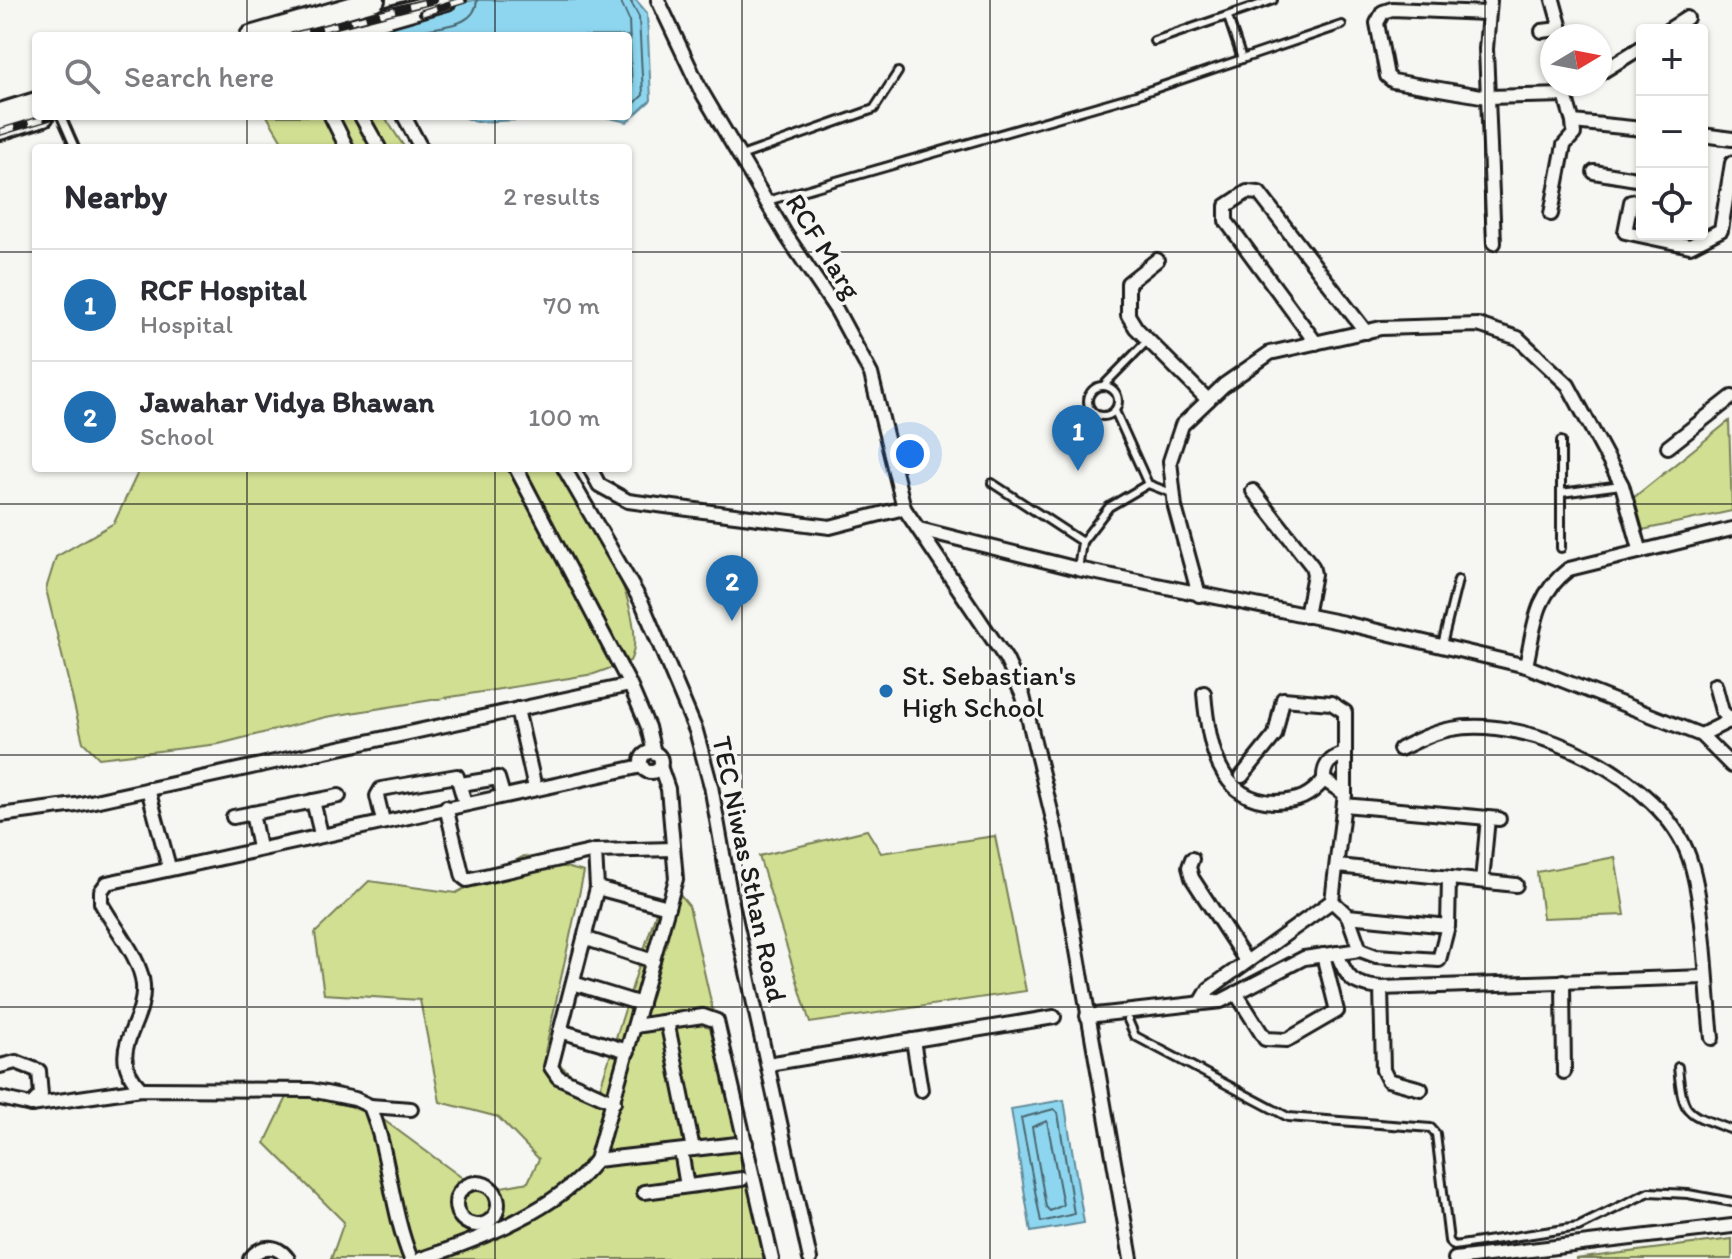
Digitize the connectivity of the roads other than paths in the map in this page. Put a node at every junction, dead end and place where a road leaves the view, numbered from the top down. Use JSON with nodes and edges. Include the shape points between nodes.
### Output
{"nodes":[{"id":1,"x":375,"y":0,"type":"edge"},
{"id":2,"x":447,"y":0,"type":"edge"},
{"id":3,"x":658,"y":0,"type":"edge"},
{"id":4,"x":1273,"y":0,"type":"edge"},
{"id":5,"x":1553,"y":0,"type":"edge"},
{"id":6,"x":1488,"y":6,"type":"edge"},
{"id":7,"x":319,"y":15,"type":"junction"},
{"id":8,"x":1228,"y":17,"type":"junction"},
{"id":9,"x":1687,"y":18,"type":"dead end"},
{"id":10,"x":1559,"y":24,"type":"edge"},
{"id":11,"x":1678,"y":24,"type":"edge"},
{"id":12,"x":1342,"y":25,"type":"dead end"},
{"id":13,"x":297,"y":29,"type":"edge"},
{"id":14,"x":358,"y":30,"type":"edge"},
{"id":15,"x":277,"y":32,"type":"edge"},
{"id":16,"x":321,"y":32,"type":"edge"},
{"id":17,"x":1154,"y":41,"type":"dead end"},
{"id":18,"x":1636,"y":51,"type":"edge"},
{"id":19,"x":1242,"y":59,"type":"junction"},
{"id":20,"x":1612,"y":66,"type":"edge"},
{"id":21,"x":898,"y":72,"type":"dead end"},
{"id":22,"x":1540,"y":96,"type":"edge"},
{"id":23,"x":1565,"y":96,"type":"edge"},
{"id":24,"x":1487,"y":97,"type":"junction"},
{"id":25,"x":32,"y":104,"type":"edge"},
{"id":26,"x":32,"y":117,"type":"edge"},
{"id":27,"x":6,"y":120,"type":"edge"},
{"id":28,"x":63,"y":120,"type":"edge"},
{"id":29,"x":333,"y":120,"type":"edge"},
{"id":30,"x":363,"y":120,"type":"edge"},
{"id":31,"x":406,"y":120,"type":"edge"},
{"id":32,"x":1573,"y":122,"type":"junction"},
{"id":33,"x":1636,"y":128,"type":"edge"},
{"id":34,"x":1708,"y":137,"type":"edge"},
{"id":35,"x":1732,"y":139,"type":"edge"},
{"id":36,"x":73,"y":144,"type":"edge"},
{"id":37,"x":345,"y":144,"type":"edge"},
{"id":38,"x":377,"y":144,"type":"edge"},
{"id":39,"x":419,"y":144,"type":"edge"},
{"id":40,"x":741,"y":156,"type":"junction"},
{"id":41,"x":1732,"y":163,"type":"edge"},
{"id":42,"x":1594,"y":172,"type":"dead end"},
{"id":43,"x":1636,"y":179,"type":"edge"},
{"id":44,"x":767,"y":201,"type":"junction"},
{"id":45,"x":1636,"y":201,"type":"edge"},
{"id":46,"x":1551,"y":214,"type":"dead end"},
{"id":47,"x":1636,"y":234,"type":"edge"},
{"id":48,"x":1708,"y":238,"type":"edge"},
{"id":49,"x":1668,"y":240,"type":"edge"},
{"id":50,"x":1705,"y":240,"type":"edge"},
{"id":51,"x":1494,"y":243,"type":"dead end"},
{"id":52,"x":1157,"y":260,"type":"dead end"},
{"id":53,"x":1366,"y":332,"type":"junction"},
{"id":54,"x":1148,"y":340,"type":"junction"},
{"id":55,"x":1316,"y":343,"type":"junction"},
{"id":56,"x":1104,"y":385,"type":"junction"},
{"id":57,"x":1732,"y":397,"type":"edge"},
{"id":58,"x":1208,"y":400,"type":"junction"},
{"id":59,"x":1115,"y":411,"type":"junction"},
{"id":60,"x":1561,"y":441,"type":"dead end"},
{"id":61,"x":1668,"y":447,"type":"dead end"},
{"id":62,"x":518,"y":472,"type":"edge"},
{"id":63,"x":566,"y":472,"type":"edge"},
{"id":64,"x":592,"y":472,"type":"edge"},
{"id":65,"x":992,"y":483,"type":"dead end"},
{"id":66,"x":1148,"y":484,"type":"junction"},
{"id":67,"x":1622,"y":485,"type":"junction"},
{"id":68,"x":1253,"y":491,"type":"dead end"},
{"id":69,"x":1561,"y":493,"type":"junction"},
{"id":70,"x":1174,"y":494,"type":"junction"},
{"id":71,"x":904,"y":508,"type":"junction"},
{"id":72,"x":919,"y":529,"type":"junction"},
{"id":73,"x":1732,"y":529,"type":"edge"},
{"id":74,"x":1082,"y":542,"type":"junction"},
{"id":75,"x":1561,"y":548,"type":"dead end"},
{"id":76,"x":1640,"y":549,"type":"junction"},
{"id":77,"x":1078,"y":569,"type":"junction"},
{"id":78,"x":1458,"y":580,"type":"dead end"},
{"id":79,"x":1199,"y":595,"type":"junction"},
{"id":80,"x":1306,"y":616,"type":"junction"},
{"id":81,"x":1442,"y":645,"type":"junction"},
{"id":82,"x":1526,"y":666,"type":"junction"},
{"id":83,"x":630,"y":685,"type":"junction"},
{"id":84,"x":1715,"y":685,"type":"dead end"},
{"id":85,"x":1204,"y":693,"type":"dead end"},
{"id":86,"x":517,"y":709,"type":"junction"},
{"id":87,"x":1730,"y":722,"type":"edge"},
{"id":88,"x":1701,"y":735,"type":"junction"},
{"id":89,"x":1400,"y":749,"type":"dead end"},
{"id":90,"x":654,"y":753,"type":"junction"},
{"id":91,"x":1345,"y":754,"type":"junction"},
{"id":92,"x":642,"y":766,"type":"junction"},
{"id":93,"x":660,"y":766,"type":"junction"},
{"id":94,"x":1732,"y":766,"type":"edge"},
{"id":95,"x":1225,"y":776,"type":"junction"},
{"id":96,"x":1242,"y":776,"type":"junction"},
{"id":97,"x":1324,"y":780,"type":"junction"},
{"id":98,"x":461,"y":784,"type":"junction"},
{"id":99,"x":535,"y":788,"type":"junction"},
{"id":100,"x":148,"y":789,"type":"junction"},
{"id":101,"x":1246,"y":792,"type":"junction"},
{"id":102,"x":503,"y":795,"type":"junction"},
{"id":103,"x":339,"y":796,"type":"dead end"},
{"id":104,"x":1344,"y":799,"type":"junction"},
{"id":105,"x":313,"y":801,"type":"junction"},
{"id":106,"x":465,"y":803,"type":"junction"},
{"id":107,"x":446,"y":807,"type":"junction"},
{"id":108,"x":252,"y":813,"type":"junction"},
{"id":109,"x":0,"y":815,"type":"edge"},
{"id":110,"x":233,"y":817,"type":"dead end"},
{"id":111,"x":383,"y":821,"type":"junction"},
{"id":112,"x":321,"y":834,"type":"junction"},
{"id":113,"x":259,"y":848,"type":"junction"},
{"id":114,"x":673,"y":849,"type":"junction"},
{"id":115,"x":595,"y":851,"type":"junction"},
{"id":116,"x":1192,"y":859,"type":"dead end"},
{"id":117,"x":1338,"y":866,"type":"junction"},
{"id":118,"x":169,"y":867,"type":"junction"},
{"id":119,"x":1449,"y":878,"type":"junction"},
{"id":120,"x":1482,"y":881,"type":"junction"},
{"id":121,"x":1516,"y":885,"type":"dead end"},
{"id":122,"x":597,"y":888,"type":"junction"},
{"id":123,"x":1332,"y":901,"type":"junction"},
{"id":124,"x":668,"y":907,"type":"junction"},
{"id":125,"x":1348,"y":916,"type":"junction"},
{"id":126,"x":1448,"y":926,"type":"junction"},
{"id":127,"x":584,"y":938,"type":"junction"},
{"id":128,"x":1360,"y":950,"type":"junction"},
{"id":129,"x":1337,"y":953,"type":"junction"},
{"id":130,"x":1323,"y":955,"type":"junction"},
{"id":131,"x":653,"y":961,"type":"junction"},
{"id":132,"x":1246,"y":961,"type":"junction"},
{"id":133,"x":1705,"y":977,"type":"junction"},
{"id":134,"x":1563,"y":981,"type":"junction"},
{"id":135,"x":573,"y":983,"type":"junction"},
{"id":136,"x":1381,"y":988,"type":"junction"},
{"id":137,"x":1236,"y":993,"type":"junction"},
{"id":138,"x":1202,"y":1001,"type":"junction"},
{"id":139,"x":641,"y":1004,"type":"junction"},
{"id":140,"x":1087,"y":1016,"type":"junction"},
{"id":141,"x":1054,"y":1017,"type":"dead end"},
{"id":142,"x":1128,"y":1020,"type":"dead end"},
{"id":143,"x":667,"y":1021,"type":"junction"},
{"id":144,"x":635,"y":1026,"type":"junction"},
{"id":145,"x":560,"y":1031,"type":"junction"},
{"id":146,"x":1712,"y":1038,"type":"dead end"},
{"id":147,"x":913,"y":1040,"type":"junction"},
{"id":148,"x":628,"y":1051,"type":"junction"},
{"id":149,"x":768,"y":1064,"type":"junction"},
{"id":150,"x":0,"y":1066,"type":"edge"},
{"id":151,"x":1678,"y":1067,"type":"dead end"},
{"id":152,"x":1564,"y":1072,"type":"dead end"},
{"id":153,"x":141,"y":1089,"type":"junction"},
{"id":154,"x":1421,"y":1089,"type":"dead end"},
{"id":155,"x":921,"y":1090,"type":"dead end"},
{"id":156,"x":0,"y":1098,"type":"edge"},
{"id":157,"x":614,"y":1102,"type":"junction"},
{"id":158,"x":31,"y":1105,"type":"junction"},
{"id":159,"x":370,"y":1106,"type":"junction"},
{"id":160,"x":411,"y":1109,"type":"dead end"},
{"id":161,"x":1732,"y":1130,"type":"edge"},
{"id":162,"x":746,"y":1143,"type":"junction"},
{"id":163,"x":687,"y":1150,"type":"junction"},
{"id":164,"x":596,"y":1160,"type":"junction"},
{"id":165,"x":742,"y":1179,"type":"dead end"},
{"id":166,"x":687,"y":1186,"type":"junction"},
{"id":167,"x":644,"y":1192,"type":"dead end"},
{"id":168,"x":1732,"y":1202,"type":"edge"},
{"id":169,"x":1732,"y":1226,"type":"edge"},
{"id":170,"x":250,"y":1259,"type":"edge"},
{"id":171,"x":288,"y":1259,"type":"edge"},
{"id":172,"x":411,"y":1259,"type":"edge"},
{"id":173,"x":421,"y":1259,"type":"edge"},
{"id":174,"x":772,"y":1259,"type":"edge"},
{"id":175,"x":810,"y":1259,"type":"edge"},
{"id":176,"x":1131,"y":1259,"type":"edge"},
{"id":177,"x":1455,"y":1259,"type":"edge"}],
"edges":[{"from":1,"to":7,"type":"main road"},
{"from":2,"to":14,"type":"main road"},
{"from":3,"to":40,"type":"street","name":"RCF Marg","via":[[700,89]]},
{"from":4,"to":8,"type":"lane"},
{"from":5,"to":10,"type":"street"},
{"from":6,"to":24,"type":"street"},
{"from":6,"to":24,"type":"street","via":[[1392,9],[1377,23],[1383,69],[1393,81]]},
{"from":7,"to":13,"type":"main road"},
{"from":7,"to":16,"type":"street"},
{"from":8,"to":17,"type":"lane"},
{"from":8,"to":19,"type":"lane"},
{"from":9,"to":11,"type":"street"},
{"from":12,"to":19,"type":"lane"},
{"from":13,"to":15,"type":"main road"},
{"from":18,"to":20,"type":"street"},
{"from":19,"to":44,"type":"lane","via":[[1136,95]]},
{"from":21,"to":40,"type":"lane","via":[[874,109]]},
{"from":22,"to":24,"type":"street"},
{"from":23,"to":32,"type":"street"},
{"from":24,"to":51,"type":"street"},
{"from":25,"to":27,"type":"main road"},
{"from":26,"to":27,"type":"main road"},
{"from":28,"to":36,"type":"lane"},
{"from":29,"to":37,"type":"street"},
{"from":30,"to":38,"type":"street"},
{"from":31,"to":39,"type":"street"},
{"from":32,"to":33,"type":"street"},
{"from":32,"to":46,"type":"street"},
{"from":34,"to":35,"type":"street"},
{"from":40,"to":44,"type":"street","name":"RCF Marg"},
{"from":41,"to":48,"type":"street","via":[[1723,228]]},
{"from":42,"to":43,"type":"street"},
{"from":44,"to":71,"type":"street","name":"RCF Marg","via":[[871,374]]},
{"from":45,"to":47,"type":"street","via":[[1631,202],[1625,232]]},
{"from":49,"to":50,"type":"street","via":[[1695,245]]},
{"from":52,"to":54,"type":"street","via":[[1128,283],[1125,297],[1128,315]]},
{"from":53,"to":55,"type":"street"},
{"from":53,"to":55,"type":"street","via":[[1259,193],[1247,192],[1226,206],[1226,221]]},
{"from":53,"to":67,"type":"street","via":[[1478,325],[1518,338],[1568,385]]},
{"from":54,"to":56,"type":"lane"},
{"from":54,"to":58,"type":"street"},
{"from":55,"to":58,"type":"street","via":[[1270,353]]},
{"from":56,"to":59,"type":"lane","via":[[1118,397]]},
{"from":56,"to":59,"type":"lane","via":[[1091,392],[1090,407],[1101,416]]},
{"from":57,"to":61,"type":"street"},
{"from":58,"to":70,"type":"street","via":[[1182,425],[1170,461]]},
{"from":59,"to":66,"type":"lane"},
{"from":60,"to":69,"type":"lane"},
{"from":62,"to":83,"type":"street"},
{"from":63,"to":149,"type":"street","name":"TEC Niwas Sthan Road","via":[[642,603],[696,731]]},
{"from":64,"to":71,"type":"street","via":[[599,485],[628,501],[830,527]]},
{"from":65,"to":74,"type":"lane"},
{"from":66,"to":70,"type":"lane"},
{"from":66,"to":74,"type":"lane","via":[[1109,507]]},
{"from":67,"to":69,"type":"lane"},
{"from":67,"to":76,"type":"street"},
{"from":68,"to":80,"type":"street","via":[[1312,566]]},
{"from":69,"to":75,"type":"lane"},
{"from":70,"to":79,"type":"street"},
{"from":71,"to":72,"type":"street","name":"RCF Marg"},
{"from":72,"to":77,"type":"street"},
{"from":72,"to":140,"type":"street","name":"RCF Marg","via":[[1006,659],[1023,696],[1057,836]]},
{"from":73,"to":76,"type":"street"},
{"from":74,"to":77,"type":"lane"},
{"from":76,"to":82,"type":"street","via":[[1569,569],[1554,581],[1541,599]]},
{"from":77,"to":79,"type":"street"},
{"from":78,"to":81,"type":"lane"},
{"from":79,"to":80,"type":"street"},
{"from":80,"to":81,"type":"street"},
{"from":81,"to":82,"type":"street"},
{"from":82,"to":88,"type":"street"},
{"from":83,"to":86,"type":"street"},
{"from":83,"to":90,"type":"street"},
{"from":84,"to":87,"type":"street"},
{"from":85,"to":95,"type":"street","via":[[1207,737]]},
{"from":86,"to":99,"type":"street"},
{"from":86,"to":100,"type":"street"},
{"from":87,"to":88,"type":"street"},
{"from":88,"to":94,"type":"street"},
{"from":89,"to":133,"type":"street","via":[[1451,729],[1506,729],[1577,752],[1637,790],[1666,818],[1688,855]]},
{"from":90,"to":92,"type":"street","via":[[643,756]]},
{"from":90,"to":93,"type":"street"},
{"from":91,"to":96,"type":"street","via":[[1341,706],[1290,697],[1280,705],[1270,743]]},
{"from":91,"to":97,"type":"street","via":[[1331,759]]},
{"from":91,"to":104,"type":"street"},
{"from":92,"to":93,"type":"street","via":[[652,772]]},
{"from":92,"to":99,"type":"street"},
{"from":93,"to":114,"type":"street","via":[[668,789]]},
{"from":95,"to":96,"type":"street"},
{"from":95,"to":101,"type":"street","via":[[1233,788]]},
{"from":96,"to":101,"type":"street"},
{"from":97,"to":101,"type":"street","via":[[1309,797],[1293,801],[1258,802]]},
{"from":97,"to":104,"type":"street"},
{"from":98,"to":102,"type":"street","via":[[498,778]]},
{"from":98,"to":106,"type":"street"},
{"from":98,"to":111,"type":"street","via":[[453,775],[381,789],[377,796]]},
{"from":99,"to":102,"type":"street"},
{"from":100,"to":109,"type":"street"},
{"from":100,"to":118,"type":"street"},
{"from":102,"to":106,"type":"street"},
{"from":103,"to":105,"type":"street"},
{"from":104,"to":117,"type":"street"},
{"from":104,"to":120,"type":"street","via":[[1494,818]]},
{"from":105,"to":108,"type":"street"},
{"from":105,"to":112,"type":"street"},
{"from":106,"to":107,"type":"street"},
{"from":107,"to":111,"type":"street"},
{"from":107,"to":115,"type":"street","via":[[467,880]]},
{"from":108,"to":110,"type":"street"},
{"from":108,"to":113,"type":"street"},
{"from":111,"to":112,"type":"street"},
{"from":112,"to":113,"type":"street"},
{"from":113,"to":118,"type":"street"},
{"from":114,"to":115,"type":"street"},
{"from":114,"to":124,"type":"street","via":[[676,879]]},
{"from":115,"to":122,"type":"street"},
{"from":116,"to":132,"type":"street","via":[[1192,878]]},
{"from":117,"to":119,"type":"street"},
{"from":117,"to":123,"type":"street"},
{"from":118,"to":153,"type":"street","via":[[116,879],[101,891],[101,903],[141,975],[141,1000],[124,1055],[126,1069]]},
{"from":119,"to":120,"type":"street"},
{"from":119,"to":126,"type":"street"},
{"from":120,"to":121,"type":"street"},
{"from":122,"to":124,"type":"street"},
{"from":122,"to":127,"type":"street"},
{"from":123,"to":125,"type":"street"},
{"from":123,"to":132,"type":"street"},
{"from":124,"to":131,"type":"street"},
{"from":125,"to":126,"type":"street"},
{"from":125,"to":128,"type":"street"},
{"from":126,"to":128,"type":"street","via":[[1439,960]]},
{"from":127,"to":131,"type":"street"},
{"from":127,"to":135,"type":"street"},
{"from":128,"to":129,"type":"street"},
{"from":129,"to":130,"type":"street"},
{"from":129,"to":136,"type":"street","via":[[1346,978],[1357,986]]},
{"from":130,"to":137,"type":"street","via":[[1290,964]]},
{"from":130,"to":137,"type":"street","via":[[1337,1011],[1287,1040],[1265,1039]]},
{"from":131,"to":139,"type":"street"},
{"from":132,"to":138,"type":"street","via":[[1209,989]]},
{"from":133,"to":134,"type":"street"},
{"from":133,"to":146,"type":"street"},
{"from":134,"to":136,"type":"street"},
{"from":134,"to":152,"type":"street"},
{"from":135,"to":139,"type":"street"},
{"from":135,"to":145,"type":"street"},
{"from":136,"to":154,"type":"street","via":[[1383,1070],[1395,1083]]},
{"from":137,"to":138,"type":"street","via":[[1221,1001]]},
{"from":138,"to":140,"type":"street"},
{"from":139,"to":144,"type":"street"},
{"from":140,"to":176,"type":"street","name":"RCF Marg"},
{"from":141,"to":147,"type":"street"},
{"from":142,"to":168,"type":"lane","via":[[1135,1036],[1288,1117],[1431,1128],[1454,1246],[1578,1227],[1649,1192]]},
{"from":143,"to":144,"type":"street"},
{"from":143,"to":162,"type":"street","via":[[703,1016],[717,1021]]},
{"from":143,"to":163,"type":"street"},
{"from":144,"to":148,"type":"street"},
{"from":145,"to":148,"type":"street"},
{"from":145,"to":157,"type":"street","via":[[552,1071]]},
{"from":147,"to":149,"type":"street"},
{"from":147,"to":155,"type":"street"},
{"from":148,"to":157,"type":"street"},
{"from":149,"to":175,"type":"street","name":"TEC Niwas Sthan Road"},
{"from":150,"to":158,"type":"street","via":[[16,1062],[39,1071],[41,1095]]},
{"from":151,"to":161,"type":"lane","via":[[1681,1101],[1689,1113]]},
{"from":153,"to":158,"type":"street"},
{"from":153,"to":159,"type":"street","via":[[311,1090]]},
{"from":156,"to":158,"type":"street"},
{"from":157,"to":164,"type":"street"},
{"from":159,"to":160,"type":"street"},
{"from":159,"to":172,"type":"street"},
{"from":162,"to":163,"type":"street"},
{"from":162,"to":174,"type":"street"},
{"from":163,"to":164,"type":"street"},
{"from":163,"to":166,"type":"street"},
{"from":164,"to":173,"type":"street","via":[[580,1180]]},
{"from":165,"to":166,"type":"street"},
{"from":166,"to":167,"type":"street"},
{"from":169,"to":177,"type":"street"},
{"from":170,"to":171,"type":"street","via":[[269,1247]]}]}
